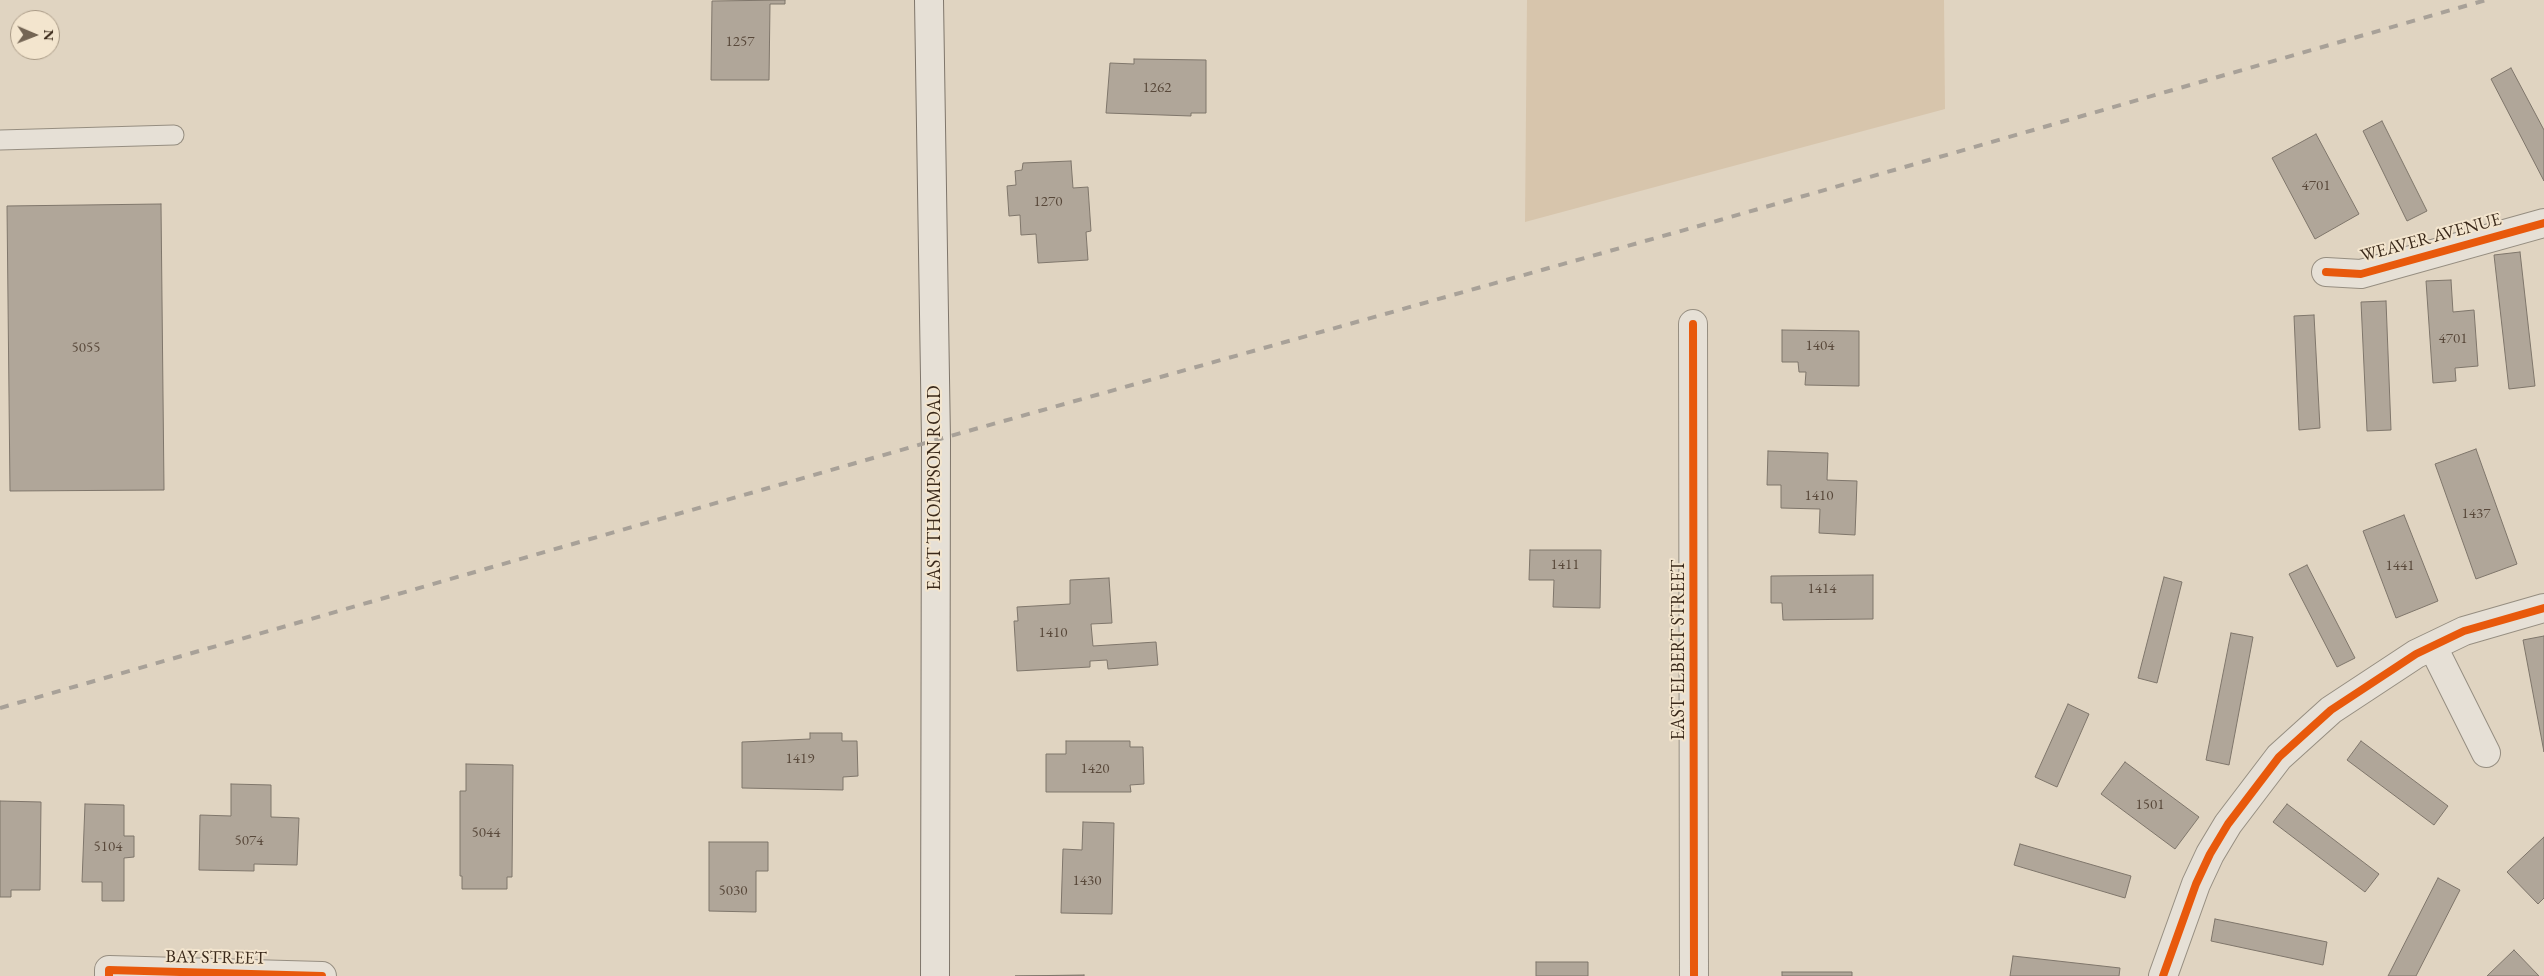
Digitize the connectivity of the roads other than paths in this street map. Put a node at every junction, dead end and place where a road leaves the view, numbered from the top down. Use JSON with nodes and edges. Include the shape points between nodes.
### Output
{"nodes":[{"id":1,"x":929,"y":0,"type":"edge"},
{"id":2,"x":174,"y":135,"type":"dead end"},
{"id":3,"x":0,"y":140,"type":"edge"},
{"id":4,"x":2544,"y":223,"type":"edge"},
{"id":5,"x":2326,"y":272,"type":"dead end"},
{"id":6,"x":1693,"y":324,"type":"dead end"},
{"id":7,"x":2544,"y":608,"type":"edge"},
{"id":8,"x":2433,"y":646,"type":"junction"},
{"id":9,"x":2486,"y":753,"type":"dead end"},
{"id":10,"x":109,"y":973,"type":"edge"},
{"id":11,"x":322,"y":976,"type":"edge"},
{"id":12,"x":935,"y":976,"type":"edge"},
{"id":13,"x":1694,"y":976,"type":"edge"},
{"id":14,"x":2163,"y":976,"type":"edge"}],
"edges":[{"from":1,"to":12,"type":"street","name":"EAST THOMPSON ROAD","via":[[936,440]]},
{"from":2,"to":3,"type":"lane"},
{"from":4,"to":5,"type":"street","name":"WEAVER AVENUE","via":[[2361,274]]},
{"from":6,"to":13,"type":"street","name":"EAST ELBERT STREET"},
{"from":7,"to":8,"type":"street","via":[[2464,631]]},
{"from":8,"to":9,"type":"street"},
{"from":8,"to":14,"type":"street","via":[[2360,689],[2317,721],[2279,757],[2228,824],[2210,854]]},
{"from":10,"to":11,"type":"street","name":"BAY STREET"}]}
